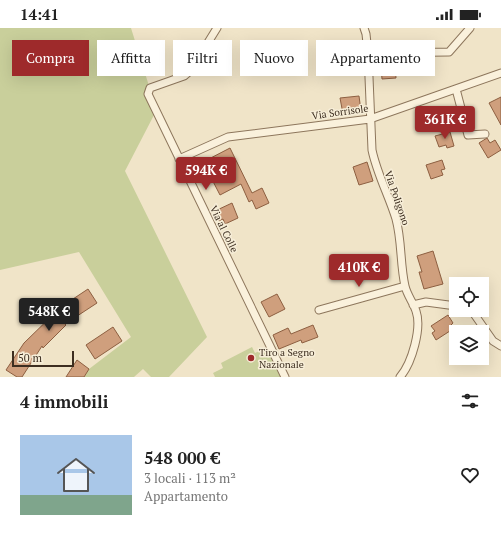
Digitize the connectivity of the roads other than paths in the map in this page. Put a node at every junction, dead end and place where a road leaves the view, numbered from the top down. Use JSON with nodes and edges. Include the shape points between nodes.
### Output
{"nodes":[{"id":1,"x":217,"y":28,"type":"edge"},
{"id":2,"x":364,"y":28,"type":"edge"},
{"id":3,"x":470,"y":28,"type":"edge"},
{"id":4,"x":367,"y":40,"type":"edge"},
{"id":5,"x":435,"y":52,"type":"edge"},
{"id":6,"x":501,"y":73,"type":"edge"},
{"id":7,"x":369,"y":76,"type":"edge"},
{"id":8,"x":456,"y":89,"type":"junction"},
{"id":9,"x":370,"y":119,"type":"junction"},
{"id":10,"x":485,"y":134,"type":"dead end"},
{"id":11,"x":180,"y":159,"type":"junction"},
{"id":12,"x":405,"y":286,"type":"junction"},
{"id":13,"x":413,"y":305,"type":"junction"},
{"id":14,"x":449,"y":305,"type":"edge"},
{"id":15,"x":319,"y":310,"type":"dead end"},
{"id":16,"x":476,"y":317,"type":"edge"},
{"id":17,"x":501,"y":346,"type":"edge"},
{"id":18,"x":285,"y":377,"type":"edge"},
{"id":19,"x":400,"y":377,"type":"edge"}],
"edges":[{"from":1,"to":11,"type":"street","name":"Via al Colle","via":[[191,70],[184,76],[150,88],[148,94]]},
{"from":2,"to":4,"type":"street","name":"Via Poligono"},
{"from":3,"to":5,"type":"street","via":[[449,52]]},
{"from":6,"to":8,"type":"street","name":"Via Sorrisole"},
{"from":7,"to":9,"type":"street","name":"Via Poligono"},
{"from":8,"to":9,"type":"street","name":"Via Sorrisole"},
{"from":8,"to":10,"type":"street","via":[[468,135]]},
{"from":9,"to":11,"type":"street","name":"Via Sorrisole","via":[[228,137]]},
{"from":9,"to":12,"type":"street","name":"Via Poligono","via":[[375,165],[396,219],[401,242]]},
{"from":11,"to":18,"type":"street","name":"Via al Colle"},
{"from":12,"to":13,"type":"street","name":"Via Poligono"},
{"from":12,"to":15,"type":"street"},
{"from":13,"to":14,"type":"street","via":[[426,302]]},
{"from":13,"to":19,"type":"street","name":"Via Poligono","via":[[417,316],[414,351]]},
{"from":16,"to":17,"type":"street","via":[[493,341]]}]}
